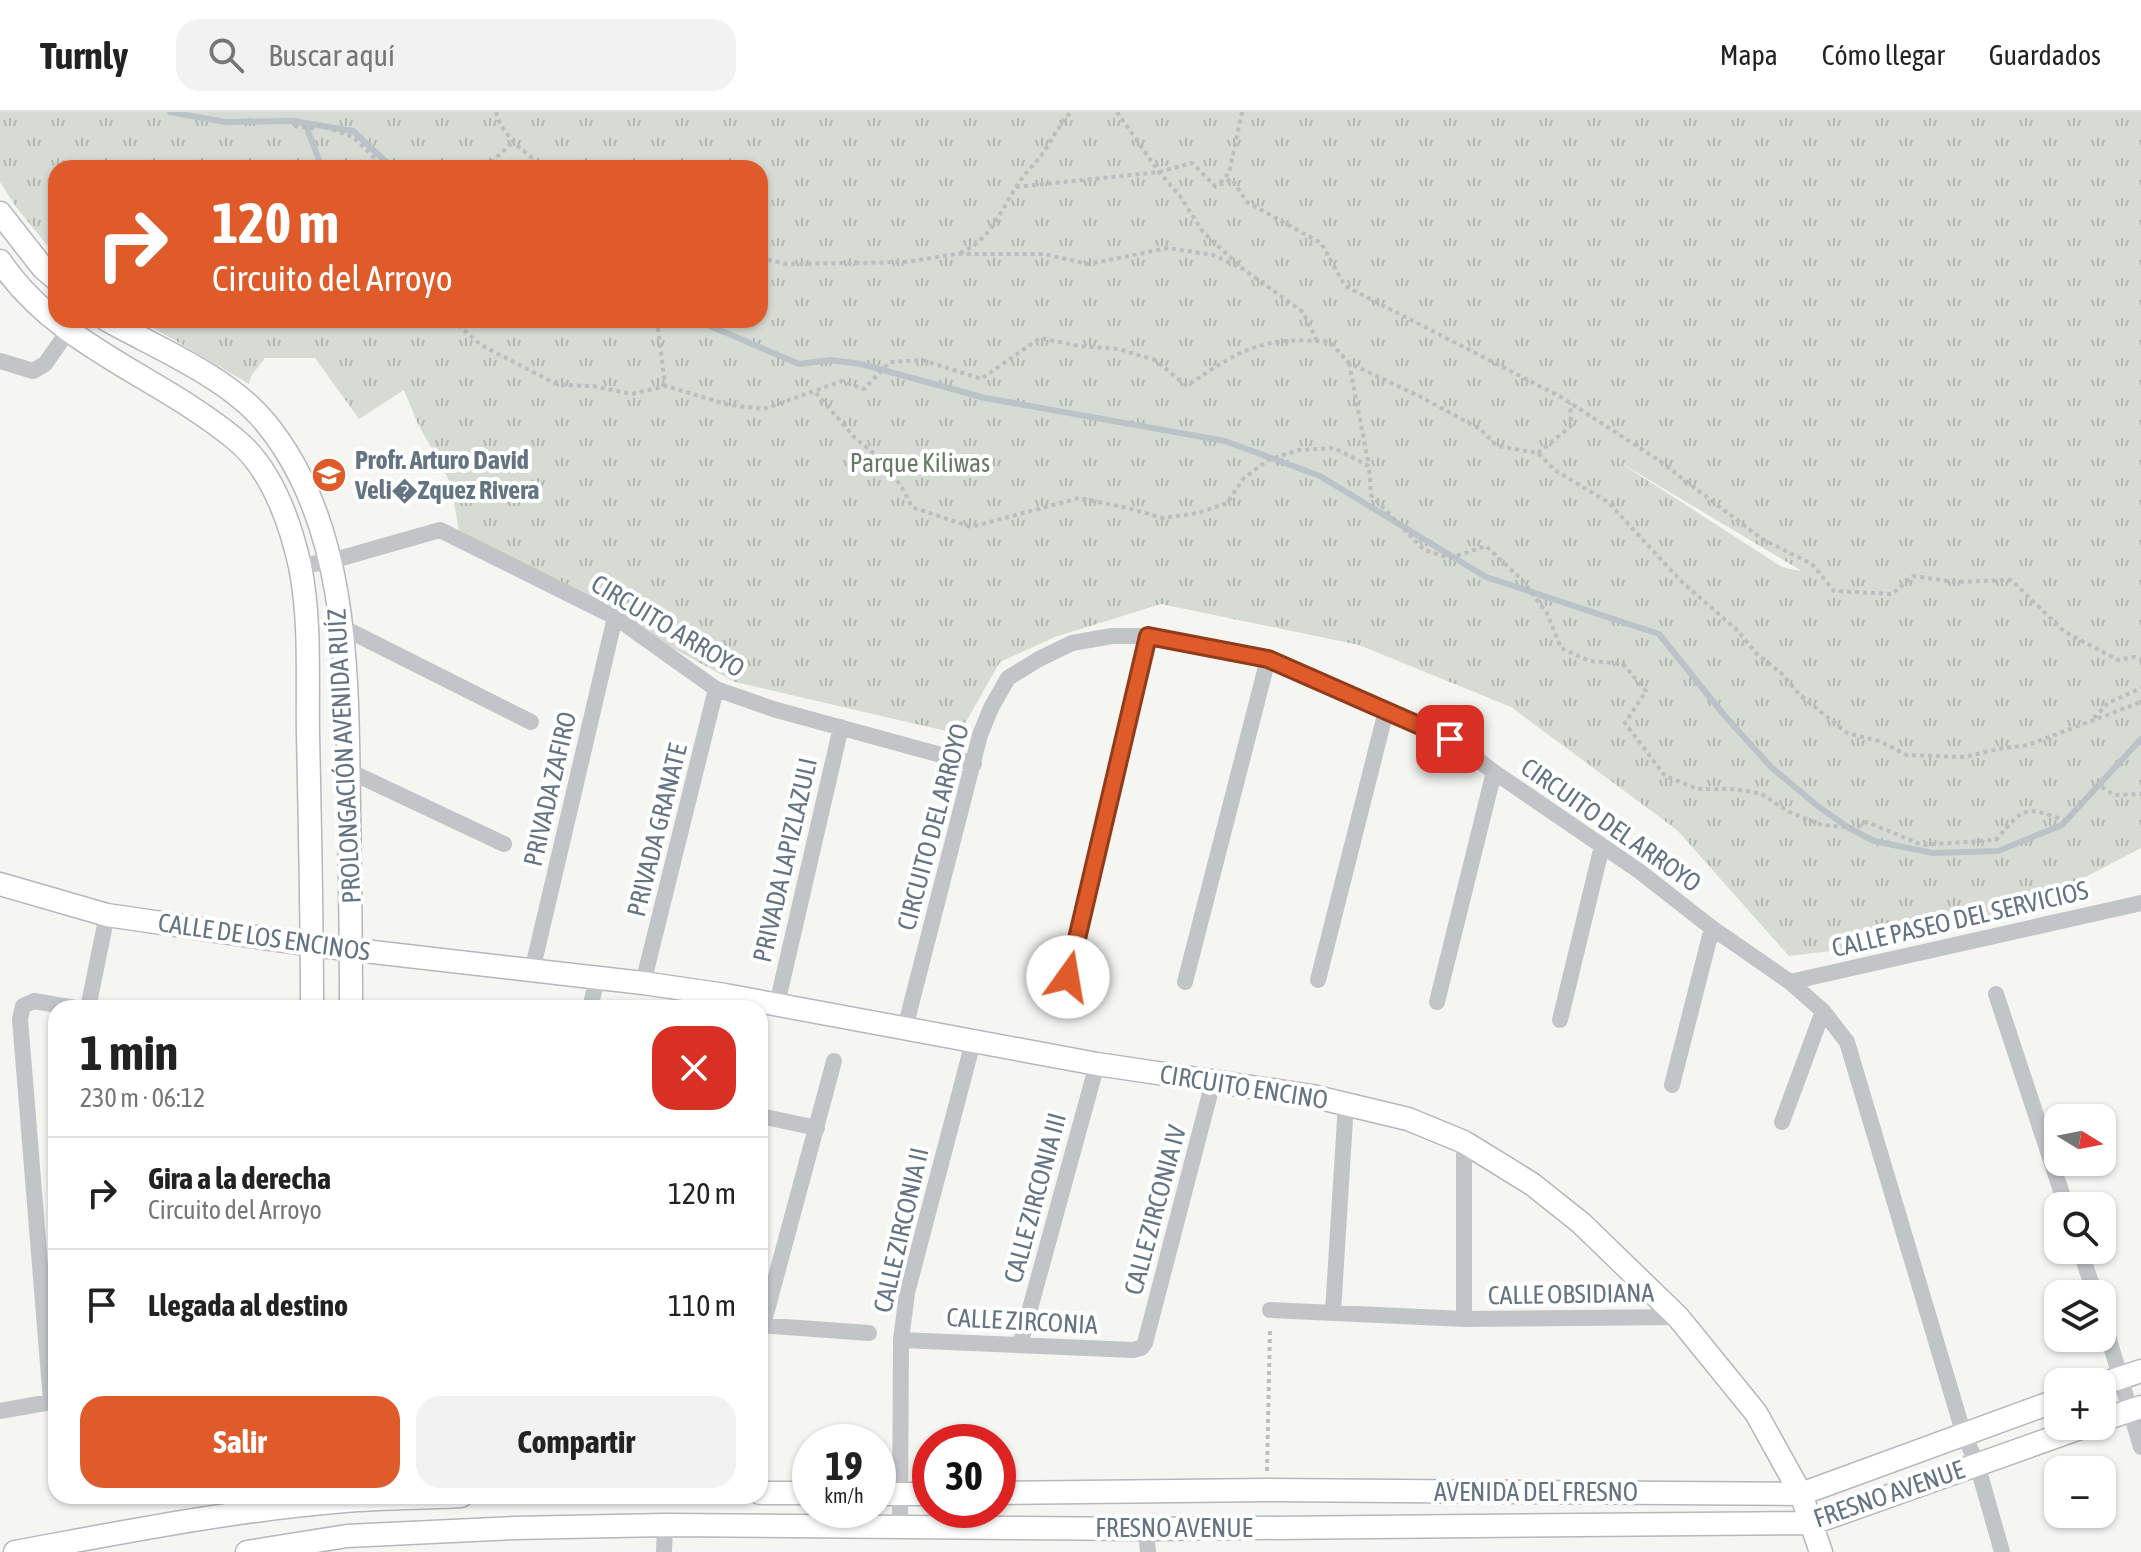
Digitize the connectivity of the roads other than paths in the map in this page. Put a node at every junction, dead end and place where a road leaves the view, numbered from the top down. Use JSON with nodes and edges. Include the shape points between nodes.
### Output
{"nodes":[{"id":1,"x":0,"y":213,"type":"edge"},
{"id":2,"x":0,"y":261,"type":"edge"},
{"id":3,"x":48,"y":272,"type":"edge"},
{"id":4,"x":48,"y":309,"type":"edge"},
{"id":5,"x":71,"y":328,"type":"edge"},
{"id":6,"x":75,"y":328,"type":"edge"},
{"id":7,"x":121,"y":328,"type":"edge"},
{"id":8,"x":0,"y":361,"type":"edge"},
{"id":9,"x":331,"y":561,"type":"junction"},
{"id":10,"x":300,"y":566,"type":"junction"},
{"id":11,"x":615,"y":617,"type":"junction"},
{"id":12,"x":342,"y":627,"type":"junction"},
{"id":13,"x":1148,"y":636,"type":"junction"},
{"id":14,"x":1268,"y":659,"type":"junction"},
{"id":15,"x":716,"y":689,"type":"junction"},
{"id":16,"x":1386,"y":711,"type":"junction"},
{"id":17,"x":531,"y":722,"type":"dead end"},
{"id":18,"x":841,"y":727,"type":"junction"},
{"id":19,"x":974,"y":764,"type":"junction"},
{"id":20,"x":349,"y":771,"type":"junction"},
{"id":21,"x":1494,"y":772,"type":"junction"},
{"id":22,"x":504,"y":844,"type":"dead end"},
{"id":23,"x":1602,"y":846,"type":"junction"},
{"id":24,"x":0,"y":884,"type":"edge"},
{"id":25,"x":2141,"y":903,"type":"edge"},
{"id":26,"x":107,"y":915,"type":"junction"},
{"id":27,"x":1712,"y":928,"type":"junction"},
{"id":28,"x":312,"y":945,"type":"junction"},
{"id":29,"x":351,"y":950,"type":"junction"},
{"id":30,"x":532,"y":971,"type":"junction"},
{"id":31,"x":1068,"y":977,"type":"dead end"},
{"id":32,"x":597,"y":979,"type":"junction"},
{"id":33,"x":1318,"y":980,"type":"dead end"},
{"id":34,"x":1185,"y":982,"type":"dead end"},
{"id":35,"x":1790,"y":982,"type":"junction"},
{"id":36,"x":643,"y":983,"type":"junction"},
{"id":37,"x":1996,"y":994,"type":"dead end"},
{"id":38,"x":90,"y":1000,"type":"edge"},
{"id":39,"x":312,"y":1000,"type":"edge"},
{"id":40,"x":351,"y":1000,"type":"edge"},
{"id":41,"x":592,"y":1000,"type":"edge"},
{"id":42,"x":719,"y":1000,"type":"edge"},
{"id":43,"x":1437,"y":1002,"type":"dead end"},
{"id":44,"x":48,"y":1003,"type":"edge"},
{"id":45,"x":768,"y":1004,"type":"edge"},
{"id":46,"x":777,"y":1004,"type":"junction"},
{"id":47,"x":1823,"y":1011,"type":"junction"},
{"id":48,"x":1560,"y":1020,"type":"dead end"},
{"id":49,"x":905,"y":1028,"type":"junction"},
{"id":50,"x":973,"y":1042,"type":"junction"},
{"id":51,"x":834,"y":1061,"type":"dead end"},
{"id":52,"x":1097,"y":1064,"type":"junction"},
{"id":53,"x":1213,"y":1082,"type":"junction"},
{"id":54,"x":1672,"y":1085,"type":"dead end"},
{"id":55,"x":1346,"y":1103,"type":"junction"},
{"id":56,"x":768,"y":1118,"type":"edge"},
{"id":57,"x":1782,"y":1122,"type":"dead end"},
{"id":58,"x":817,"y":1128,"type":"junction"},
{"id":59,"x":1464,"y":1142,"type":"junction"},
{"id":60,"x":2061,"y":1192,"type":"edge"},
{"id":61,"x":768,"y":1304,"type":"edge"},
{"id":62,"x":1270,"y":1310,"type":"road end"},
{"id":63,"x":1333,"y":1312,"type":"junction"},
{"id":64,"x":1678,"y":1317,"type":"junction"},
{"id":65,"x":1464,"y":1319,"type":"junction"},
{"id":66,"x":768,"y":1325,"type":"edge"},
{"id":67,"x":869,"y":1333,"type":"dead end"},
{"id":68,"x":48,"y":1334,"type":"edge"},
{"id":69,"x":901,"y":1340,"type":"junction"},
{"id":70,"x":1020,"y":1345,"type":"junction"},
{"id":71,"x":1141,"y":1348,"type":"joint"},
{"id":72,"x":2114,"y":1352,"type":"edge"},
{"id":73,"x":2122,"y":1377,"type":"edge"},
{"id":74,"x":48,"y":1402,"type":"edge"},
{"id":75,"x":2044,"y":1405,"type":"edge"},
{"id":76,"x":2136,"y":1408,"type":"edge"},
{"id":77,"x":0,"y":1411,"type":"edge"},
{"id":78,"x":2116,"y":1415,"type":"edge"},
{"id":79,"x":894,"y":1424,"type":"edge"},
{"id":80,"x":1964,"y":1435,"type":"junction"},
{"id":81,"x":2046,"y":1440,"type":"edge"},
{"id":82,"x":2141,"y":1447,"type":"edge"},
{"id":83,"x":1977,"y":1464,"type":"junction"},
{"id":84,"x":768,"y":1493,"type":"edge"},
{"id":85,"x":792,"y":1493,"type":"edge"},
{"id":86,"x":1016,"y":1493,"type":"edge"},
{"id":87,"x":1801,"y":1494,"type":"junction"},
{"id":88,"x":290,"y":1504,"type":"edge"},
{"id":89,"x":309,"y":1504,"type":"edge"},
{"id":90,"x":345,"y":1504,"type":"edge"},
{"id":91,"x":896,"y":1516,"type":"edge"},
{"id":92,"x":1813,"y":1523,"type":"junction"},
{"id":93,"x":665,"y":1525,"type":"junction"},
{"id":94,"x":900,"y":1528,"type":"junction"},
{"id":95,"x":1146,"y":1529,"type":"junction"},
{"id":96,"x":348,"y":1544,"type":"edge"},
{"id":97,"x":312,"y":1547,"type":"edge"},
{"id":98,"x":15,"y":1552,"type":"edge"},
{"id":99,"x":247,"y":1552,"type":"edge"},
{"id":100,"x":664,"y":1552,"type":"edge"},
{"id":101,"x":1148,"y":1552,"type":"edge"},
{"id":102,"x":1821,"y":1552,"type":"edge"},
{"id":103,"x":2002,"y":1552,"type":"edge"}],
"edges":[{"from":1,"to":3,"type":"street"},
{"from":2,"to":4,"type":"street","name":"PROLONGACIÓN AVENIDA RUÍZ"},
{"from":5,"to":8,"type":"street","via":[[45,364],[33,371]]},
{"from":6,"to":10,"type":"street","name":"PROLONGACIÓN AVENIDA RUÍZ","via":[[239,442],[262,469]]},
{"from":7,"to":9,"type":"street","name":"PROLONGACIÓN AVENIDA RUÍZ","via":[[216,381],[264,421],[314,504]]},
{"from":9,"to":10,"type":"street","name":"CIRCUITO ARROYO"},
{"from":9,"to":11,"type":"street","name":"CIRCUITO ARROYO","via":[[440,530]]},
{"from":9,"to":12,"type":"street","name":"PROLONGACIÓN AVENIDA RUÍZ"},
{"from":10,"to":28,"type":"street","name":"PROLONGACIÓN AVENIDA RUÍZ","via":[[306,629]]},
{"from":11,"to":15,"type":"street","name":"CIRCUITO ARROYO"},
{"from":11,"to":30,"type":"street","name":"PRIVADA ZAFIRO"},
{"from":12,"to":17,"type":"street"},
{"from":12,"to":20,"type":"street","name":"PROLONGACIÓN AVENIDA RUÍZ"},
{"from":13,"to":14,"type":"street","name":"CIRCUITO DEL ARROYO"},
{"from":13,"to":19,"type":"street","name":"CIRCUITO DEL ARROYO","via":[[1072,643],[1008,678],[980,735]]},
{"from":13,"to":31,"type":"street"},
{"from":14,"to":16,"type":"street","name":"CIRCUITO DEL ARROYO"},
{"from":14,"to":34,"type":"street"},
{"from":15,"to":18,"type":"street","name":"CIRCUITO ARROYO"},
{"from":15,"to":36,"type":"street","name":"PRIVADA GRANATE"},
{"from":16,"to":21,"type":"street","name":"CIRCUITO DEL ARROYO","via":[[1450,739]]},
{"from":16,"to":33,"type":"street"},
{"from":18,"to":19,"type":"street","name":"CIRCUITO ARROYO"},
{"from":18,"to":46,"type":"street","name":"PRIVADA LAPIZLAZULI"},
{"from":19,"to":49,"type":"street","name":"CIRCUITO DEL ARROYO"},
{"from":20,"to":22,"type":"street"},
{"from":20,"to":29,"type":"street","name":"PROLONGACIÓN AVENIDA RUÍZ"},
{"from":21,"to":23,"type":"street","name":"CIRCUITO DEL ARROYO"},
{"from":21,"to":43,"type":"street"},
{"from":23,"to":27,"type":"street","name":"CIRCUITO DEL ARROYO"},
{"from":23,"to":48,"type":"street"},
{"from":24,"to":26,"type":"street","name":"CALLE DE LOS ENCINOS"},
{"from":25,"to":35,"type":"street","name":"CALLE PASEO DEL SERVICIOS"},
{"from":26,"to":28,"type":"street","name":"CALLE DE LOS ENCINOS"},
{"from":26,"to":38,"type":"street"},
{"from":27,"to":35,"type":"street","name":"CIRCUITO DEL ARROYO"},
{"from":27,"to":54,"type":"street"},
{"from":28,"to":29,"type":"street","name":"CALLE DE LOS ENCINOS"},
{"from":28,"to":39,"type":"street","name":"PROLONGACIÓN AVENIDA RUÍZ"},
{"from":29,"to":30,"type":"street","name":"CALLE DE LOS ENCINOS"},
{"from":29,"to":40,"type":"street","name":"PROLONGACIÓN AVENIDA RUÍZ"},
{"from":30,"to":32,"type":"street","name":"CIRCUITO ENCINO"},
{"from":32,"to":36,"type":"street","name":"CIRCUITO ENCINO"},
{"from":32,"to":41,"type":"street"},
{"from":35,"to":47,"type":"street","name":"CIRCUITO DEL ARROYO"},
{"from":36,"to":42,"type":"street","name":"CIRCUITO ENCINO"},
{"from":37,"to":60,"type":"street"},
{"from":44,"to":68,"type":"street","via":[[23,1006],[20,1019]]},
{"from":45,"to":46,"type":"street","name":"CIRCUITO ENCINO"},
{"from":46,"to":49,"type":"street","name":"CIRCUITO ENCINO"},
{"from":47,"to":57,"type":"street"},
{"from":47,"to":80,"type":"street","name":"CIRCUITO DEL ARROYO","via":[[1847,1042]]},
{"from":49,"to":50,"type":"street","name":"CIRCUITO ENCINO"},
{"from":50,"to":52,"type":"street","name":"CIRCUITO ENCINO"},
{"from":50,"to":69,"type":"street","name":"CALLE ZIRCONIA II","via":[[907,1293]]},
{"from":51,"to":58,"type":"street"},
{"from":52,"to":53,"type":"street","name":"CIRCUITO ENCINO"},
{"from":52,"to":70,"type":"street","name":"CALLE ZIRCONIA III"},
{"from":53,"to":55,"type":"street","name":"CIRCUITO ENCINO"},
{"from":53,"to":71,"type":"street","name":"CALLE ZIRCONIA IV"},
{"from":55,"to":59,"type":"street","name":"CIRCUITO ENCINO","via":[[1408,1119]]},
{"from":55,"to":63,"type":"street"},
{"from":56,"to":58,"type":"street"},
{"from":58,"to":61,"type":"street"},
{"from":59,"to":64,"type":"street","name":"CIRCUITO ENCINO","via":[[1532,1184],[1581,1223]]},
{"from":59,"to":65,"type":"street","name":"CALLE OBSIDIANA"},
{"from":62,"to":63,"type":"street","name":"CALLE OBSIDIANA"},
{"from":63,"to":65,"type":"street","name":"CALLE OBSIDIANA"},
{"from":64,"to":65,"type":"street","name":"CALLE OBSIDIANA"},
{"from":64,"to":87,"type":"street","name":"CIRCUITO ENCINO","via":[[1756,1413]]},
{"from":66,"to":67,"type":"street"},
{"from":69,"to":70,"type":"street","name":"CALLE ZIRCONIA"},
{"from":69,"to":79,"type":"street","name":"CALLE ZIRCONIA II"},
{"from":70,"to":71,"type":"street","name":"CALLE ZIRCONIA"},
{"from":72,"to":73,"type":"street"},
{"from":73,"to":76,"type":"street"},
{"from":74,"to":77,"type":"street"},
{"from":75,"to":80,"type":"street","name":"AVENIDA DEL FRESNO"},
{"from":76,"to":78,"type":"street"},
{"from":76,"to":82,"type":"street"},
{"from":80,"to":83,"type":"street","name":"CIRCUITO DEL ARROYO"},
{"from":80,"to":87,"type":"street","name":"AVENIDA DEL FRESNO"},
{"from":81,"to":83,"type":"street","name":"FRESNO AVENUE"},
{"from":83,"to":92,"type":"street","name":"FRESNO AVENUE"},
{"from":83,"to":103,"type":"street","name":"CIRCUITO DEL ARROYO"},
{"from":84,"to":85,"type":"street"},
{"from":86,"to":87,"type":"street","name":"AVENIDA DEL FRESNO"},
{"from":87,"to":92,"type":"street","name":"CIRCUITO ENCINO"},
{"from":88,"to":98,"type":"street"},
{"from":89,"to":97,"type":"street"},
{"from":90,"to":96,"type":"street"},
{"from":91,"to":94,"type":"street","name":"CALLE ZIRCONIA II"},
{"from":92,"to":95,"type":"street","name":"FRESNO AVENUE"},
{"from":92,"to":102,"type":"street","name":"CIRCUITO ENCINO"},
{"from":93,"to":94,"type":"street","name":"FRESNO AVENUE"},
{"from":93,"to":96,"type":"street","name":"FRESNO AVENUE","via":[[514,1528]]},
{"from":93,"to":100,"type":"street"},
{"from":94,"to":95,"type":"street","name":"FRESNO AVENUE"},
{"from":95,"to":101,"type":"street"},
{"from":96,"to":97,"type":"street","name":"FRESNO AVENUE"},
{"from":97,"to":99,"type":"street","name":"FRESNO AVENUE"}]}
